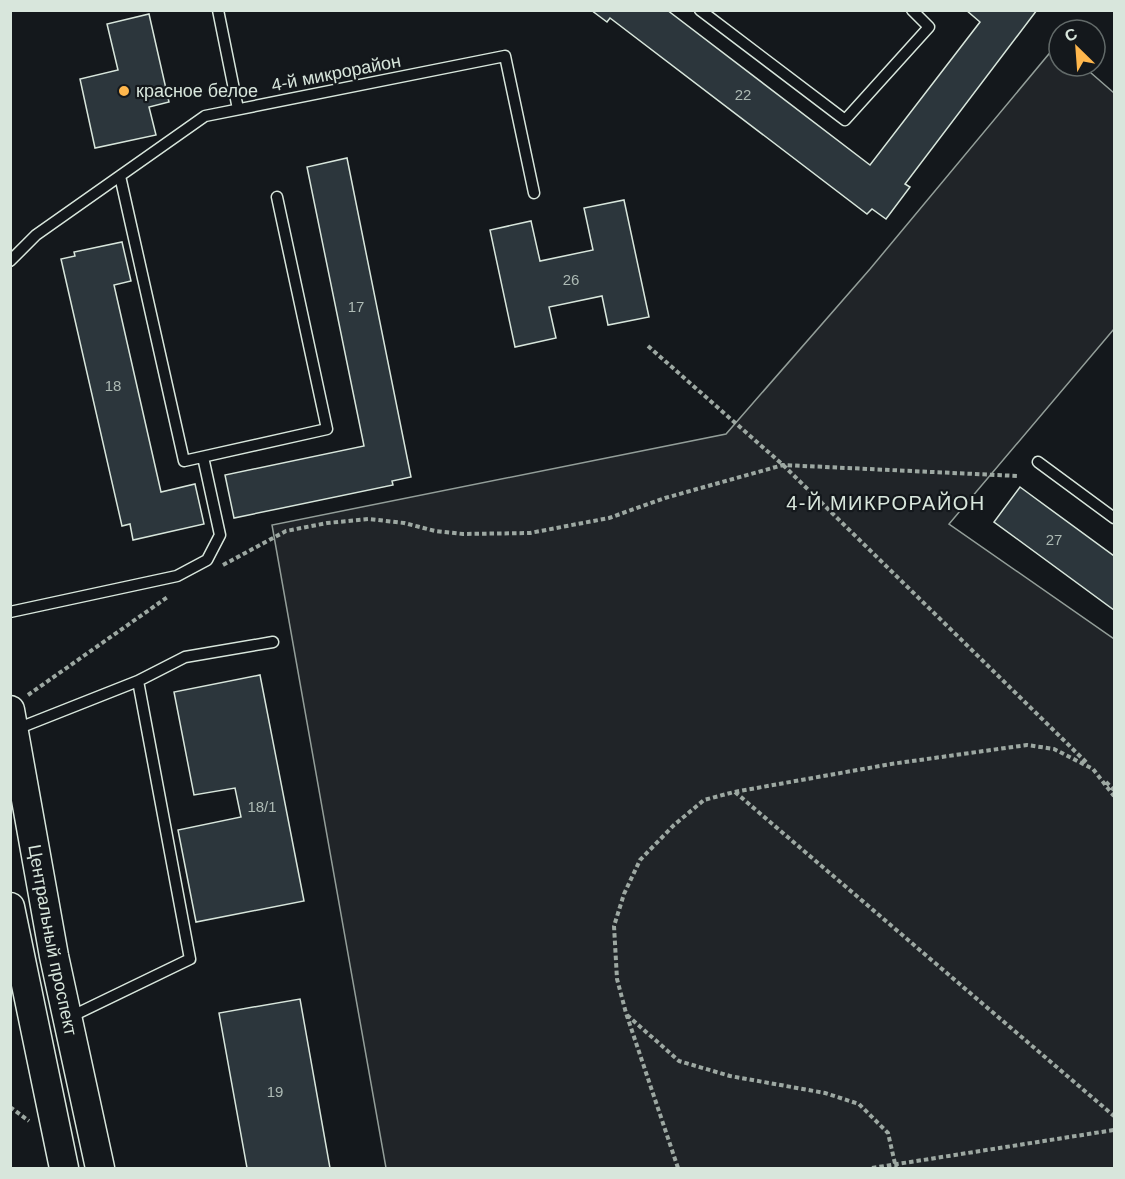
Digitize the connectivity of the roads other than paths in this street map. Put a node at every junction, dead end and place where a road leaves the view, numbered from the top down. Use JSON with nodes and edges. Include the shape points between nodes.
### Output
{"nodes":[{"id":1,"x":218,"y":10,"type":"edge"},
{"id":2,"x":700,"y":10,"type":"edge"},
{"id":3,"x":912,"y":10,"type":"edge"},
{"id":4,"x":238,"y":110,"type":"junction"},
{"id":5,"x":120,"y":176,"type":"junction"},
{"id":6,"x":534,"y":193,"type":"dead end"},
{"id":7,"x":278,"y":197,"type":"dead end"},
{"id":8,"x":10,"y":261,"type":"edge"},
{"id":9,"x":203,"y":457,"type":"junction"},
{"id":10,"x":1038,"y":462,"type":"dead end"},
{"id":11,"x":1114,"y":518,"type":"edge"},
{"id":12,"x":10,"y":612,"type":"edge"},
{"id":13,"x":273,"y":642,"type":"dead end"},
{"id":14,"x":138,"y":681,"type":"junction"},
{"id":15,"x":16,"y":713,"type":"edge"},
{"id":16,"x":10,"y":907,"type":"edge"},
{"id":17,"x":54,"y":956,"type":"junction"},
{"id":18,"x":22,"y":961,"type":"junction"},
{"id":19,"x":68,"y":1018,"type":"junction"},
{"id":20,"x":64,"y":1168,"type":"edge"},
{"id":21,"x":100,"y":1168,"type":"edge"}],
"edges":[{"from":1,"to":4,"type":"lane"},
{"from":2,"to":3,"type":"lane","via":[[845,120],[929,27]]},
{"from":4,"to":5,"type":"lane","name":"4-й микрорайон","via":[[205,116]]},
{"from":4,"to":6,"type":"lane","name":"4-й микрорайон","via":[[505,56]]},
{"from":5,"to":8,"type":"lane","name":"4-й микрорайон","via":[[36,235]]},
{"from":5,"to":9,"type":"lane","via":[[184,461]]},
{"from":7,"to":9,"type":"lane","via":[[327,429]]},
{"from":9,"to":12,"type":"lane","via":[[220,535],[207,560],[177,576]]},
{"from":10,"to":11,"type":"lane"},
{"from":13,"to":14,"type":"lane","via":[[185,657]]},
{"from":14,"to":15,"type":"lane"},
{"from":14,"to":19,"type":"lane","via":[[190,959]]},
{"from":15,"to":17,"type":"main road","name":"Центральный проспект"},
{"from":16,"to":18,"type":"main road","name":"Центральный проспект"},
{"from":17,"to":18,"type":"main road"},
{"from":17,"to":19,"type":"main road","name":"Центральный проспект"},
{"from":18,"to":20,"type":"main road","name":"Центральный проспект"},
{"from":19,"to":21,"type":"main road","name":"Центральный проспект"}]}
